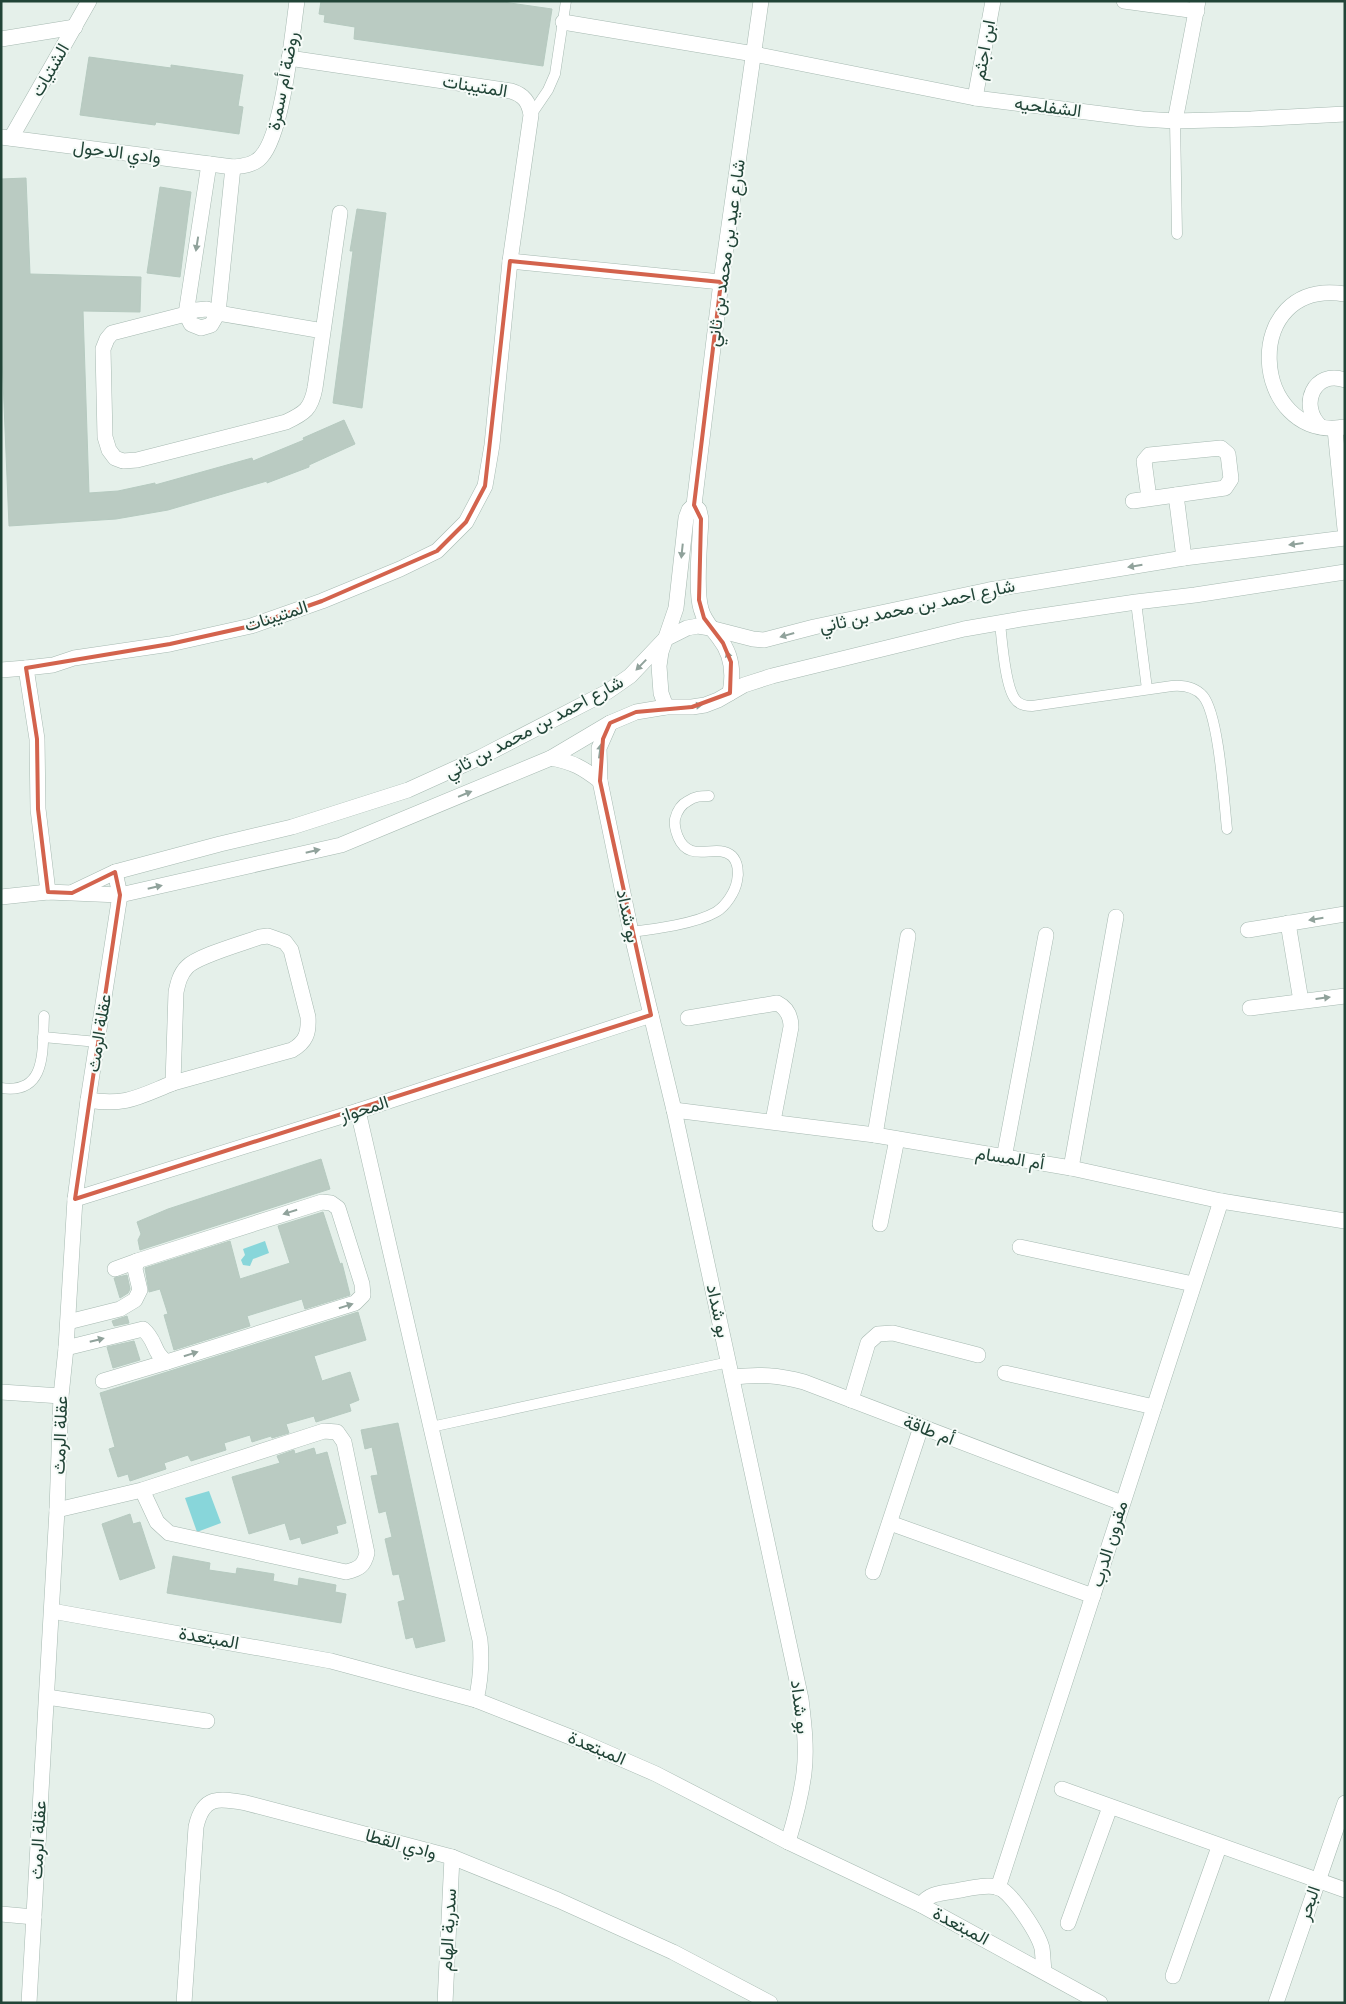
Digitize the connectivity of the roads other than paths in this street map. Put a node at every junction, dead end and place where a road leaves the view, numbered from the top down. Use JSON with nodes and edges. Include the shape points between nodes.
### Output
{"nodes":[{"id":1,"x":89,"y":1,"type":"edge"},
{"id":2,"x":297,"y":1,"type":"edge"},
{"id":3,"x":566,"y":1,"type":"edge"},
{"id":4,"x":761,"y":1,"type":"edge"},
{"id":5,"x":993,"y":1,"type":"edge"},
{"id":6,"x":1124,"y":1,"type":"edge"},
{"id":7,"x":1198,"y":6,"type":"edge"},
{"id":8,"x":563,"y":22,"type":"junction"},
{"id":9,"x":75,"y":27,"type":"junction"},
{"id":10,"x":1,"y":39,"type":"edge"},
{"id":11,"x":754,"y":54,"type":"junction"},
{"id":12,"x":289,"y":58,"type":"junction"},
{"id":13,"x":976,"y":98,"type":"junction"},
{"id":14,"x":1345,"y":114,"type":"edge"},
{"id":15,"x":531,"y":115,"type":"junction"},
{"id":16,"x":1175,"y":121,"type":"junction"},
{"id":17,"x":6,"y":137,"type":"edge"},
{"id":18,"x":209,"y":164,"type":"junction"},
{"id":19,"x":233,"y":167,"type":"junction"},
{"id":20,"x":340,"y":213,"type":"dead end"},
{"id":21,"x":1177,"y":234,"type":"dead end"},
{"id":22,"x":510,"y":261,"type":"junction"},
{"id":23,"x":721,"y":282,"type":"junction"},
{"id":24,"x":1345,"y":294,"type":"edge"},
{"id":25,"x":218,"y":313,"type":"junction"},
{"id":26,"x":186,"y":314,"type":"junction"},
{"id":27,"x":323,"y":330,"type":"junction"},
{"id":28,"x":1345,"y":380,"type":"edge"},
{"id":29,"x":1334,"y":428,"type":"edge"},
{"id":30,"x":1176,"y":495,"type":"junction"},
{"id":31,"x":1149,"y":498,"type":"junction"},
{"id":32,"x":1133,"y":501,"type":"dead end"},
{"id":33,"x":694,"y":505,"type":"junction"},
{"id":34,"x":1345,"y":529,"type":"edge"},
{"id":35,"x":1345,"y":538,"type":"edge"},
{"id":36,"x":1184,"y":558,"type":"junction"},
{"id":37,"x":1345,"y":572,"type":"edge"},
{"id":38,"x":1136,"y":602,"type":"junction"},
{"id":39,"x":1000,"y":623,"type":"junction"},
{"id":40,"x":710,"y":628,"type":"junction"},
{"id":41,"x":665,"y":639,"type":"junction"},
{"id":42,"x":26,"y":668,"type":"junction"},
{"id":43,"x":1,"y":670,"type":"edge"},
{"id":44,"x":1147,"y":689,"type":"junction"},
{"id":45,"x":730,"y":693,"type":"junction"},
{"id":46,"x":666,"y":707,"type":"junction"},
{"id":47,"x":610,"y":723,"type":"junction"},
{"id":48,"x":551,"y":758,"type":"junction"},
{"id":49,"x":600,"y":782,"type":"junction"},
{"id":50,"x":709,"y":796,"type":"dead end"},
{"id":51,"x":1227,"y":830,"type":"dead end"},
{"id":52,"x":115,"y":872,"type":"junction"},
{"id":53,"x":48,"y":892,"type":"junction"},
{"id":54,"x":72,"y":893,"type":"junction"},
{"id":55,"x":120,"y":895,"type":"junction"},
{"id":56,"x":1,"y":897,"type":"edge"},
{"id":57,"x":1345,"y":914,"type":"edge"},
{"id":58,"x":1116,"y":917,"type":"dead end"},
{"id":59,"x":1288,"y":923,"type":"junction"},
{"id":60,"x":1248,"y":930,"type":"dead end"},
{"id":61,"x":631,"y":932,"type":"junction"},
{"id":62,"x":1046,"y":934,"type":"dead end"},
{"id":63,"x":908,"y":936,"type":"dead end"},
{"id":64,"x":1345,"y":996,"type":"edge"},
{"id":65,"x":1301,"y":1001,"type":"junction"},
{"id":66,"x":1250,"y":1008,"type":"dead end"},
{"id":67,"x":651,"y":1015,"type":"junction"},
{"id":68,"x":44,"y":1016,"type":"dead end"},
{"id":69,"x":688,"y":1018,"type":"dead end"},
{"id":70,"x":43,"y":1037,"type":"junction"},
{"id":71,"x":98,"y":1042,"type":"junction"},
{"id":72,"x":173,"y":1083,"type":"junction"},
{"id":73,"x":1,"y":1088,"type":"edge"},
{"id":74,"x":88,"y":1100,"type":"junction"},
{"id":75,"x":674,"y":1110,"type":"junction"},
{"id":76,"x":358,"y":1111,"type":"junction"},
{"id":77,"x":773,"y":1121,"type":"junction"},
{"id":78,"x":875,"y":1135,"type":"junction"},
{"id":79,"x":896,"y":1139,"type":"junction"},
{"id":80,"x":1004,"y":1158,"type":"junction"},
{"id":81,"x":1071,"y":1168,"type":"junction"},
{"id":82,"x":75,"y":1199,"type":"junction"},
{"id":83,"x":1221,"y":1201,"type":"junction"},
{"id":84,"x":1345,"y":1220,"type":"edge"},
{"id":85,"x":880,"y":1224,"type":"dead end"},
{"id":86,"x":1020,"y":1248,"type":"dead end"},
{"id":87,"x":137,"y":1260,"type":"junction"},
{"id":88,"x":115,"y":1268,"type":"dead end"},
{"id":89,"x":1194,"y":1284,"type":"junction"},
{"id":90,"x":68,"y":1322,"type":"junction"},
{"id":91,"x":66,"y":1348,"type":"junction"},
{"id":92,"x":978,"y":1355,"type":"dead end"},
{"id":93,"x":167,"y":1362,"type":"junction"},
{"id":94,"x":731,"y":1369,"type":"junction"},
{"id":95,"x":1005,"y":1373,"type":"dead end"},
{"id":96,"x":103,"y":1381,"type":"dead end"},
{"id":97,"x":1,"y":1392,"type":"edge"},
{"id":98,"x":61,"y":1396,"type":"junction"},
{"id":99,"x":850,"y":1400,"type":"junction"},
{"id":100,"x":1154,"y":1407,"type":"junction"},
{"id":101,"x":431,"y":1427,"type":"junction"},
{"id":102,"x":921,"y":1427,"type":"junction"},
{"id":103,"x":142,"y":1490,"type":"junction"},
{"id":104,"x":1122,"y":1503,"type":"junction"},
{"id":105,"x":57,"y":1510,"type":"junction"},
{"id":106,"x":890,"y":1523,"type":"junction"},
{"id":107,"x":873,"y":1572,"type":"dead end"},
{"id":108,"x":1093,"y":1596,"type":"junction"},
{"id":109,"x":52,"y":1611,"type":"junction"},
{"id":110,"x":47,"y":1697,"type":"junction"},
{"id":111,"x":476,"y":1700,"type":"junction"},
{"id":112,"x":207,"y":1721,"type":"dead end"},
{"id":113,"x":1062,"y":1790,"type":"dead end"},
{"id":114,"x":1345,"y":1804,"type":"edge"},
{"id":115,"x":1110,"y":1807,"type":"junction"},
{"id":116,"x":788,"y":1842,"type":"junction"},
{"id":117,"x":1219,"y":1847,"type":"junction"},
{"id":118,"x":452,"y":1858,"type":"junction"},
{"id":119,"x":1317,"y":1880,"type":"junction"},
{"id":120,"x":998,"y":1888,"type":"junction"},
{"id":121,"x":1345,"y":1890,"type":"edge"},
{"id":122,"x":921,"y":1905,"type":"junction"},
{"id":123,"x":1,"y":1914,"type":"edge"},
{"id":124,"x":34,"y":1917,"type":"junction"},
{"id":125,"x":1068,"y":1923,"type":"dead end"},
{"id":126,"x":1044,"y":1970,"type":"junction"},
{"id":127,"x":1173,"y":1976,"type":"dead end"},
{"id":128,"x":29,"y":2003,"type":"edge"},
{"id":129,"x":184,"y":2003,"type":"edge"},
{"id":130,"x":445,"y":2003,"type":"edge"},
{"id":131,"x":770,"y":2003,"type":"edge"},
{"id":132,"x":1100,"y":2003,"type":"edge"},
{"id":133,"x":1276,"y":2003,"type":"edge"}],
"edges":[{"from":1,"to":9,"type":"street","name":"الشتيات"},
{"from":2,"to":12,"type":"street","name":"روضة أم سمرة"},
{"from":3,"to":8,"type":"lane"},
{"from":4,"to":11,"type":"street","name":"شارع عيد بن محمد بن ثاني"},
{"from":5,"to":13,"type":"street","name":"ابن اجثم"},
{"from":6,"to":7,"type":"street"},
{"from":7,"to":16,"type":"street"},
{"from":8,"to":11,"type":"street","name":"الشفلحيه"},
{"from":8,"to":15,"type":"lane","via":[[552,83]]},
{"from":9,"to":10,"type":"street"},
{"from":9,"to":17,"type":"street","name":"الشتيات"},
{"from":11,"to":13,"type":"street","name":"الشفلحيه"},
{"from":11,"to":23,"type":"street","name":"شارع عيد بن محمد بن ثاني"},
{"from":12,"to":15,"type":"street","name":"المتيبنات","via":[[511,91],[524,98]]},
{"from":12,"to":19,"type":"street","name":"روضة أم سمرة","via":[[270,144],[253,163]]},
{"from":13,"to":16,"type":"street","name":"الشفلحيه"},
{"from":14,"to":16,"type":"street","name":"الشفلحيه"},
{"from":15,"to":22,"type":"street","name":"المتيبنات"},
{"from":16,"to":21,"type":"lane"},
{"from":17,"to":18,"type":"street","name":"وادي الدحول"},
{"from":18,"to":19,"type":"street","name":"وادي الدحول"},
{"from":18,"to":26,"type":"street","one_way":true},
{"from":19,"to":25,"type":"street"},
{"from":20,"to":27,"type":"street"},
{"from":22,"to":23,"type":"street"},
{"from":22,"to":42,"type":"street","name":"المتيبنات","via":[[485,486],[466,522],[437,551],[331,597],[250,626],[170,644]]},
{"from":23,"to":33,"type":"street","name":"شارع عيد بن محمد بن ثاني"},
{"from":24,"to":29,"type":"street","via":[[1318,293],[1304,297],[1281,316],[1269,344],[1269,375],[1283,403],[1306,422]]},
{"from":25,"to":26,"type":"street","via":[[211,325],[201,328],[191,324]]},
{"from":25,"to":27,"type":"street"},
{"from":26,"to":27,"type":"street","via":[[112,333],[107,339],[103,349],[105,437],[115,458],[123,461],[150,458],[286,422],[300,415],[313,401]]},
{"from":28,"to":29,"type":"street","via":[[1330,378],[1315,387],[1311,395],[1310,413],[1314,421]]},
{"from":29,"to":34,"type":"street"},
{"from":30,"to":31,"type":"street"},
{"from":30,"to":31,"type":"street","via":[[1225,488],[1231,479],[1225,450],[1149,455],[1144,461]]},
{"from":30,"to":36,"type":"street"},
{"from":31,"to":32,"type":"street"},
{"from":33,"to":40,"type":"street","name":"شارع عيد بن محمد بن ثاني","via":[[701,520],[699,600]]},
{"from":33,"to":41,"type":"street","name":"شارع عيد بن محمد بن ثاني","one_way":true,"via":[[686,518],[676,608]]},
{"from":35,"to":36,"type":"street","name":"شارع احمد بن محمد بن ثاني","one_way":true},
{"from":36,"to":40,"type":"street","name":"شارع احمد بن محمد بن ثاني","one_way":true,"via":[[989,590],[764,640]]},
{"from":37,"to":38,"type":"street","name":"شارع احمد بن محمد بن ثاني"},
{"from":38,"to":39,"type":"street","name":"شارع احمد بن محمد بن ثاني"},
{"from":38,"to":44,"type":"lane"},
{"from":39,"to":44,"type":"lane","via":[[1009,685],[1019,703],[1032,706]]},
{"from":39,"to":45,"type":"street","name":"شارع احمد بن محمد بن ثاني","via":[[772,676]]},
{"from":40,"to":41,"type":"street","name":"شارع احمد بن محمد بن ثاني","via":[[687,628]]},
{"from":45,"to":40,"type":"street","name":"شارع عيد بن محمد بن ثاني","one_way":true,"via":[[731,662],[723,643]]},
{"from":41,"to":46,"type":"street","name":"شارع عيد بن محمد بن ثاني","via":[[659,666]]},
{"from":41,"to":52,"type":"street","name":"شارع احمد بن محمد بن ثاني","one_way":true,"via":[[630,676],[607,692],[481,758],[408,790],[292,828]]},
{"from":42,"to":43,"type":"street","name":"المتيبنات"},
{"from":42,"to":53,"type":"street","via":[[36,739],[38,809]]},
{"from":44,"to":51,"type":"lane","via":[[1188,687],[1197,690],[1208,702],[1214,724]]},
{"from":46,"to":45,"type":"street","name":"شارع احمد بن محمد بن ثاني","one_way":true,"via":[[698,706]]},
{"from":46,"to":47,"type":"street","name":"شارع احمد بن محمد بن ثاني","via":[[636,712]]},
{"from":47,"to":48,"type":"street","name":"شارع احمد بن محمد بن ثاني"},
{"from":49,"to":47,"type":"street","name":"بو شداد","one_way":true,"via":[[600,748]]},
{"from":48,"to":49,"type":"street","via":[[581,767]]},
{"from":55,"to":48,"type":"street","name":"شارع احمد بن محمد بن ثاني","one_way":true,"via":[[341,845]]},
{"from":49,"to":61,"type":"street","name":"بو شداد"},
{"from":50,"to":61,"type":"lane","via":[[693,797],[681,806],[675,822],[677,834],[686,848],[695,852],[719,851],[736,861],[738,877],[730,896],[716,912],[656,929]]},
{"from":52,"to":54,"type":"street","name":"شارع احمد بن محمد بن ثاني"},
{"from":52,"to":55,"type":"street","name":"عقلة الرمث"},
{"from":53,"to":54,"type":"street","name":"شارع احمد بن محمد بن ثاني"},
{"from":53,"to":56,"type":"street","name":"شارع احمد بن محمد بن ثاني"},
{"from":54,"to":55,"type":"street","name":"شارع احمد بن محمد بن ثاني"},
{"from":55,"to":71,"type":"street","name":"عقلة الرمث"},
{"from":57,"to":59,"type":"street","one_way":true},
{"from":58,"to":81,"type":"street"},
{"from":59,"to":60,"type":"street"},
{"from":59,"to":65,"type":"street"},
{"from":61,"to":67,"type":"street","name":"بو شداد"},
{"from":62,"to":80,"type":"street"},
{"from":63,"to":78,"type":"street"},
{"from":65,"to":64,"type":"street","one_way":true},
{"from":65,"to":66,"type":"street"},
{"from":67,"to":75,"type":"street","name":"بو شداد"},
{"from":67,"to":76,"type":"street","name":"المحواز"},
{"from":68,"to":70,"type":"lane"},
{"from":69,"to":77,"type":"street","via":[[777,1003],[783,1006],[791,1019],[791,1027]]},
{"from":70,"to":71,"type":"lane"},
{"from":70,"to":73,"type":"lane","via":[[39,1073],[30,1083],[18,1088]]},
{"from":71,"to":74,"type":"street","name":"عقلة الرمث"},
{"from":72,"to":72,"type":"street","via":[[292,1050],[306,1038],[308,1017],[291,950],[285,942],[260,937],[187,966],[176,992]]},
{"from":72,"to":74,"type":"street","via":[[125,1102]]},
{"from":74,"to":82,"type":"street","name":"عقلة الرمث"},
{"from":75,"to":77,"type":"street","name":"أم المسام"},
{"from":75,"to":94,"type":"street","name":"بو شداد"},
{"from":76,"to":82,"type":"street","name":"المحواز"},
{"from":76,"to":101,"type":"street"},
{"from":77,"to":78,"type":"street","name":"أم المسام"},
{"from":78,"to":79,"type":"street","name":"أم المسام"},
{"from":79,"to":80,"type":"street","name":"أم المسام"},
{"from":79,"to":85,"type":"street"},
{"from":80,"to":81,"type":"street","name":"أم المسام"},
{"from":81,"to":83,"type":"street","name":"أم المسام"},
{"from":82,"to":90,"type":"street","name":"عقلة الرمث"},
{"from":83,"to":84,"type":"street","name":"أم المسام"},
{"from":83,"to":89,"type":"street","name":"مقرون الدرب"},
{"from":86,"to":89,"type":"street"},
{"from":87,"to":88,"type":"street"},
{"from":87,"to":90,"type":"street","via":[[135,1269],[140,1290],[135,1300],[120,1309]]},
{"from":93,"to":87,"type":"street","one_way":true,"via":[[355,1303],[363,1295],[362,1284],[338,1208],[322,1202]]},
{"from":89,"to":100,"type":"street","name":"مقرون الدرب"},
{"from":90,"to":91,"type":"street","name":"عقلة الرمث"},
{"from":91,"to":93,"type":"street","one_way":true,"via":[[143,1329],[152,1336],[158,1356]]},
{"from":91,"to":98,"type":"street","name":"عقلة الرمث"},
{"from":92,"to":99,"type":"street","via":[[893,1333],[878,1334],[868,1343]]},
{"from":93,"to":96,"type":"street"},
{"from":94,"to":99,"type":"street","name":"أم طاقة","via":[[783,1376]]},
{"from":94,"to":101,"type":"lane"},
{"from":94,"to":116,"type":"street","name":"بو شداد","via":[[801,1699],[805,1733],[804,1772],[799,1807]]},
{"from":95,"to":100,"type":"street"},
{"from":97,"to":98,"type":"street"},
{"from":98,"to":105,"type":"street","name":"عقلة الرمث"},
{"from":99,"to":102,"type":"street","name":"أم طاقة"},
{"from":100,"to":104,"type":"street","name":"مقرون الدرب"},
{"from":101,"to":111,"type":"street","via":[[480,1640],[481,1681]]},
{"from":102,"to":104,"type":"street","name":"أم طاقة"},
{"from":102,"to":106,"type":"street"},
{"from":103,"to":103,"type":"street","via":[[324,1431],[337,1432],[344,1442],[367,1553],[365,1562],[358,1569],[346,1572],[168,1533],[157,1522]]},
{"from":103,"to":105,"type":"street"},
{"from":104,"to":108,"type":"street","name":"مقرون الدرب"},
{"from":105,"to":109,"type":"street","name":"عقلة الرمث"},
{"from":106,"to":107,"type":"street"},
{"from":106,"to":108,"type":"street"},
{"from":108,"to":120,"type":"street","name":"مقرون الدرب"},
{"from":109,"to":110,"type":"street","name":"عقلة الرمث"},
{"from":109,"to":111,"type":"street","name":"المبتعدة","via":[[331,1661]]},
{"from":110,"to":112,"type":"street"},
{"from":110,"to":124,"type":"street","name":"عقلة الرمث"},
{"from":111,"to":116,"type":"street","name":"المبتعدة","via":[[623,1758]]},
{"from":113,"to":115,"type":"street"},
{"from":114,"to":119,"type":"street","name":"البحر"},
{"from":115,"to":117,"type":"street"},
{"from":115,"to":125,"type":"street"},
{"from":116,"to":122,"type":"street","name":"المبتعدة"},
{"from":117,"to":119,"type":"street"},
{"from":117,"to":127,"type":"street"},
{"from":118,"to":129,"type":"street","name":"وادي القطا","via":[[246,1803],[221,1799],[206,1804],[198,1818],[195,1840]]},
{"from":118,"to":130,"type":"street","name":"سدرية الهام"},
{"from":118,"to":131,"type":"street","name":"وادي القطا","via":[[558,1900],[664,1948]]},
{"from":119,"to":121,"type":"street"},
{"from":119,"to":133,"type":"street","name":"البحر"},
{"from":120,"to":122,"type":"street","via":[[981,1887],[937,1894]]},
{"from":120,"to":126,"type":"street","via":[[1013,1899],[1038,1940]]},
{"from":122,"to":126,"type":"street","name":"المبتعدة"},
{"from":123,"to":124,"type":"street"},
{"from":124,"to":128,"type":"street","name":"عقلة الرمث"},
{"from":126,"to":132,"type":"street","name":"المبتعدة"}]}
